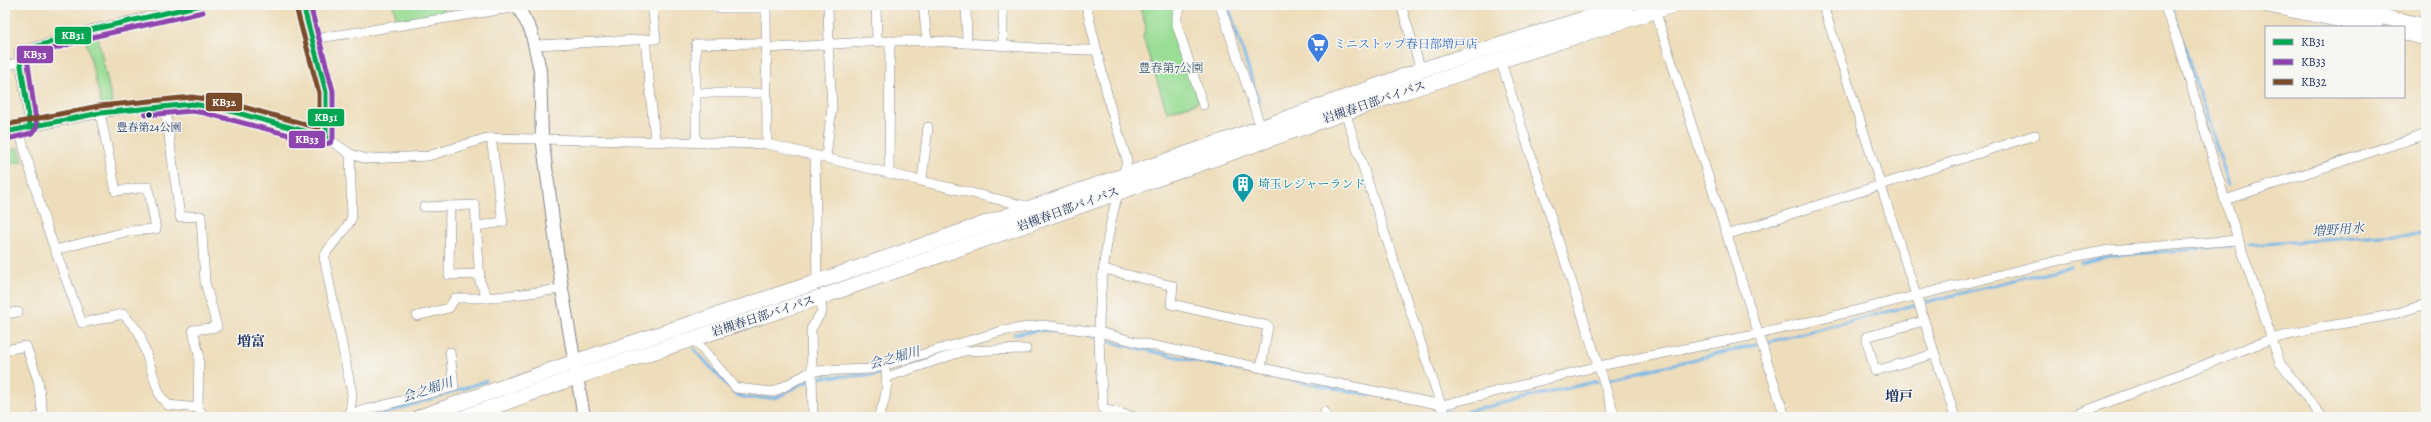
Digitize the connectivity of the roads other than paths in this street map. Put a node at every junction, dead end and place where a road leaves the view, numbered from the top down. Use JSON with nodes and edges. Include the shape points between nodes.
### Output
{"nodes":[{"id":1,"x":201,"y":5,"type":"edge"},
{"id":2,"x":303,"y":5,"type":"edge"},
{"id":3,"x":652,"y":5,"type":"edge"},
{"id":4,"x":876,"y":5,"type":"edge"},
{"id":5,"x":923,"y":5,"type":"edge"},
{"id":6,"x":966,"y":5,"type":"edge"},
{"id":7,"x":1003,"y":5,"type":"edge"},
{"id":8,"x":1086,"y":5,"type":"edge"},
{"id":9,"x":1182,"y":5,"type":"edge"},
{"id":10,"x":1220,"y":5,"type":"edge"},
{"id":11,"x":1401,"y":5,"type":"edge"},
{"id":12,"x":1628,"y":5,"type":"edge"},
{"id":13,"x":1673,"y":5,"type":"edge"},
{"id":14,"x":1823,"y":5,"type":"edge"},
{"id":15,"x":2164,"y":5,"type":"edge"},
{"id":16,"x":2268,"y":5,"type":"edge"},
{"id":17,"x":2324,"y":5,"type":"edge"},
{"id":18,"x":517,"y":6,"type":"edge"},
{"id":19,"x":766,"y":7,"type":"edge"},
{"id":20,"x":828,"y":7,"type":"dead end"},
{"id":21,"x":716,"y":8,"type":"dead end"},
{"id":22,"x":1655,"y":10,"type":"junction"},
{"id":23,"x":2370,"y":26,"type":"edge"},
{"id":24,"x":2426,"y":26,"type":"edge"},
{"id":25,"x":2405,"y":33,"type":"edge"},
{"id":26,"x":2426,"y":38,"type":"edge"},
{"id":27,"x":313,"y":39,"type":"junction"},
{"id":28,"x":645,"y":39,"type":"junction"},
{"id":29,"x":927,"y":41,"type":"junction"},
{"id":30,"x":877,"y":42,"type":"junction"},
{"id":31,"x":890,"y":42,"type":"junction"},
{"id":32,"x":967,"y":43,"type":"junction"},
{"id":33,"x":536,"y":45,"type":"junction"},
{"id":34,"x":829,"y":45,"type":"junction"},
{"id":35,"x":1003,"y":45,"type":"junction"},
{"id":36,"x":767,"y":46,"type":"junction"},
{"id":37,"x":1096,"y":50,"type":"junction"},
{"id":38,"x":1500,"y":59,"type":"junction"},
{"id":39,"x":20,"y":62,"type":"junction"},
{"id":40,"x":5,"y":66,"type":"edge"},
{"id":41,"x":1421,"y":70,"type":"junction"},
{"id":42,"x":696,"y":93,"type":"junction"},
{"id":43,"x":767,"y":93,"type":"junction"},
{"id":44,"x":1203,"y":104,"type":"dead end"},
{"id":45,"x":165,"y":106,"type":"junction"},
{"id":46,"x":1345,"y":112,"type":"junction"},
{"id":47,"x":100,"y":113,"type":"junction"},
{"id":48,"x":30,"y":126,"type":"junction"},
{"id":49,"x":928,"y":127,"type":"dead end"},
{"id":50,"x":1261,"y":128,"type":"junction"},
{"id":51,"x":19,"y":130,"type":"junction"},
{"id":52,"x":5,"y":132,"type":"edge"},
{"id":53,"x":2426,"y":134,"type":"edge"},
{"id":54,"x":2034,"y":135,"type":"dead end"},
{"id":55,"x":326,"y":137,"type":"junction"},
{"id":56,"x":492,"y":138,"type":"junction"},
{"id":57,"x":542,"y":138,"type":"junction"},
{"id":58,"x":655,"y":140,"type":"junction"},
{"id":59,"x":696,"y":142,"type":"junction"},
{"id":60,"x":767,"y":144,"type":"junction"},
{"id":61,"x":350,"y":154,"type":"junction"},
{"id":62,"x":815,"y":155,"type":"junction"},
{"id":63,"x":826,"y":157,"type":"junction"},
{"id":64,"x":889,"y":172,"type":"junction"},
{"id":65,"x":1124,"y":175,"type":"junction"},
{"id":66,"x":922,"y":180,"type":"junction"},
{"id":67,"x":1882,"y":185,"type":"junction"},
{"id":68,"x":1118,"y":191,"type":"junction"},
{"id":69,"x":2225,"y":200,"type":"junction"},
{"id":70,"x":450,"y":206,"type":"junction"},
{"id":71,"x":424,"y":207,"type":"dead end"},
{"id":72,"x":1032,"y":207,"type":"junction"},
{"id":73,"x":477,"y":226,"type":"junction"},
{"id":74,"x":1729,"y":234,"type":"junction"},
{"id":75,"x":2238,"y":240,"type":"junction"},
{"id":76,"x":55,"y":250,"type":"junction"},
{"id":77,"x":1104,"y":269,"type":"junction"},
{"id":78,"x":480,"y":274,"type":"junction"},
{"id":79,"x":817,"y":282,"type":"junction"},
{"id":80,"x":562,"y":289,"type":"junction"},
{"id":81,"x":1916,"y":296,"type":"junction"},
{"id":82,"x":821,"y":297,"type":"junction"},
{"id":83,"x":488,"y":298,"type":"junction"},
{"id":84,"x":2426,"y":304,"type":"edge"},
{"id":85,"x":18,"y":312,"type":"dead end"},
{"id":86,"x":5,"y":314,"type":"edge"},
{"id":87,"x":417,"y":316,"type":"dead end"},
{"id":88,"x":1924,"y":320,"type":"junction"},
{"id":89,"x":1099,"y":332,"type":"junction"},
{"id":90,"x":1760,"y":334,"type":"junction"},
{"id":91,"x":693,"y":338,"type":"junction"},
{"id":92,"x":970,"y":339,"type":"junction"},
{"id":93,"x":2271,"y":340,"type":"junction"},
{"id":94,"x":1026,"y":349,"type":"dead end"},
{"id":95,"x":5,"y":350,"type":"edge"},
{"id":96,"x":972,"y":351,"type":"junction"},
{"id":97,"x":450,"y":352,"type":"dead end"},
{"id":98,"x":1934,"y":354,"type":"junction"},
{"id":99,"x":884,"y":366,"type":"junction"},
{"id":100,"x":1599,"y":366,"type":"junction"},
{"id":101,"x":1260,"y":368,"type":"junction"},
{"id":102,"x":575,"y":370,"type":"junction"},
{"id":103,"x":812,"y":377,"type":"junction"},
{"id":104,"x":887,"y":377,"type":"junction"},
{"id":105,"x":1442,"y":405,"type":"junction"},
{"id":106,"x":198,"y":408,"type":"junction"},
{"id":107,"x":350,"y":416,"type":"edge"},
{"id":108,"x":37,"y":417,"type":"edge"},
{"id":109,"x":205,"y":417,"type":"edge"},
{"id":110,"x":339,"y":417,"type":"edge"},
{"id":111,"x":420,"y":417,"type":"edge"},
{"id":112,"x":465,"y":417,"type":"edge"},
{"id":113,"x":584,"y":417,"type":"edge"},
{"id":114,"x":813,"y":417,"type":"edge"},
{"id":115,"x":878,"y":417,"type":"edge"},
{"id":116,"x":1135,"y":417,"type":"edge"},
{"id":117,"x":1445,"y":417,"type":"edge"},
{"id":118,"x":1615,"y":417,"type":"edge"},
{"id":119,"x":1786,"y":417,"type":"edge"},
{"id":120,"x":1955,"y":417,"type":"edge"},
{"id":121,"x":2070,"y":417,"type":"edge"},
{"id":122,"x":2322,"y":417,"type":"edge"}],
"edges":[{"from":1,"to":39,"type":"street","via":[[90,30],[19,52]]},
{"from":2,"to":27,"type":"street"},
{"from":3,"to":28,"type":"street","via":[[656,39]]},
{"from":4,"to":30,"type":"street"},
{"from":5,"to":29,"type":"street"},
{"from":6,"to":32,"type":"street"},
{"from":7,"to":35,"type":"street"},
{"from":8,"to":37,"type":"street"},
{"from":9,"to":44,"type":"street","via":[[1177,15],[1178,25]]},
{"from":10,"to":50,"type":"street","via":[[1245,91]]},
{"from":11,"to":41,"type":"street"},
{"from":12,"to":41,"type":"highway","name":"岩槻春日部バイパス"},
{"from":13,"to":22,"type":"highway","name":"岩槻春日部バイパス"},
{"from":14,"to":67,"type":"street"},
{"from":15,"to":69,"type":"street","via":[[2177,38]]},
{"from":16,"to":23,"type":"highway"},
{"from":17,"to":24,"type":"highway"},
{"from":18,"to":27,"type":"street"},
{"from":18,"to":33,"type":"street"},
{"from":19,"to":21,"type":"street"},
{"from":19,"to":36,"type":"street"},
{"from":20,"to":34,"type":"street"},
{"from":22,"to":38,"type":"highway","name":"岩槻春日部バイパス"},
{"from":22,"to":74,"type":"street"},
{"from":25,"to":26,"type":"highway"},
{"from":27,"to":55,"type":"street","via":[[326,92]]},
{"from":28,"to":33,"type":"street"},
{"from":28,"to":58,"type":"street"},
{"from":29,"to":31,"type":"street"},
{"from":29,"to":32,"type":"street"},
{"from":30,"to":31,"type":"street"},
{"from":30,"to":34,"type":"street"},
{"from":31,"to":64,"type":"street"},
{"from":32,"to":35,"type":"street"},
{"from":33,"to":57,"type":"street","via":[[540,70]]},
{"from":34,"to":36,"type":"street"},
{"from":34,"to":63,"type":"street","via":[[832,106]]},
{"from":35,"to":37,"type":"street","via":[[1050,50]]},
{"from":36,"to":42,"type":"street","via":[[696,44]]},
{"from":36,"to":43,"type":"street"},
{"from":37,"to":65,"type":"street","via":[[1127,160]]},
{"from":38,"to":46,"type":"highway","name":"岩槻春日部バイパス"},
{"from":38,"to":100,"type":"street"},
{"from":39,"to":40,"type":"street"},
{"from":39,"to":48,"type":"street"},
{"from":41,"to":50,"type":"highway","name":"岩槻春日部バイパス"},
{"from":42,"to":43,"type":"street"},
{"from":42,"to":59,"type":"street"},
{"from":43,"to":60,"type":"street"},
{"from":45,"to":47,"type":"street"},
{"from":45,"to":55,"type":"street","via":[[192,104],[212,107]]},
{"from":45,"to":106,"type":"street","via":[[180,216],[200,216],[205,282],[217,327],[193,330],[199,354]]},
{"from":46,"to":68,"type":"highway","name":"岩槻春日部バイパス"},
{"from":46,"to":105,"type":"street"},
{"from":47,"to":48,"type":"street"},
{"from":47,"to":76,"type":"street","via":[[116,191],[148,187],[156,228],[129,231]]},
{"from":48,"to":51,"type":"street"},
{"from":49,"to":66,"type":"street"},
{"from":50,"to":65,"type":"highway","name":"岩槻春日部バイパス"},
{"from":51,"to":52,"type":"street"},
{"from":51,"to":76,"type":"street"},
{"from":53,"to":69,"type":"street"},
{"from":54,"to":67,"type":"street"},
{"from":55,"to":61,"type":"street"},
{"from":56,"to":57,"type":"street"},
{"from":56,"to":61,"type":"street","via":[[428,156],[367,159]]},
{"from":56,"to":73,"type":"street","via":[[503,222]]},
{"from":57,"to":58,"type":"street"},
{"from":57,"to":80,"type":"street"},
{"from":58,"to":59,"type":"street"},
{"from":59,"to":60,"type":"street"},
{"from":60,"to":62,"type":"street"},
{"from":61,"to":107,"type":"street","via":[[352,217],[348,227],[329,247],[324,257],[352,394]]},
{"from":62,"to":63,"type":"street"},
{"from":62,"to":79,"type":"street"},
{"from":63,"to":64,"type":"street"},
{"from":64,"to":66,"type":"street"},
{"from":65,"to":68,"type":"street"},
{"from":65,"to":72,"type":"highway","name":"岩槻春日部バイパス"},
{"from":66,"to":72,"type":"street"},
{"from":67,"to":74,"type":"street"},
{"from":67,"to":81,"type":"street"},
{"from":68,"to":77,"type":"street"},
{"from":68,"to":82,"type":"highway","name":"岩槻春日部バイパス"},
{"from":69,"to":75,"type":"street"},
{"from":70,"to":71,"type":"street"},
{"from":70,"to":73,"type":"street","via":[[475,205]]},
{"from":70,"to":78,"type":"street","via":[[448,274]]},
{"from":72,"to":79,"type":"highway","name":"岩槻春日部バイパス"},
{"from":73,"to":78,"type":"street"},
{"from":74,"to":90,"type":"street"},
{"from":75,"to":81,"type":"street","via":[[2109,250]]},
{"from":75,"to":93,"type":"street"},
{"from":76,"to":106,"type":"street","via":[[82,323],[123,314],[139,332],[160,396],[168,405]]},
{"from":77,"to":89,"type":"street"},
{"from":77,"to":101,"type":"street","via":[[1173,286],[1171,304],[1268,326]]},
{"from":78,"to":83,"type":"street","via":[[480,282]]},
{"from":79,"to":102,"type":"highway","name":"岩槻春日部バイパス"},
{"from":80,"to":83,"type":"street"},
{"from":80,"to":102,"type":"street"},
{"from":81,"to":88,"type":"street"},
{"from":81,"to":90,"type":"street"},
{"from":82,"to":91,"type":"highway","name":"岩槻春日部バイパス"},
{"from":82,"to":103,"type":"street","via":[[822,311],[811,329]]},
{"from":83,"to":87,"type":"street","via":[[455,298],[450,308]]},
{"from":84,"to":93,"type":"street"},
{"from":85,"to":86,"type":"street"},
{"from":88,"to":98,"type":"street"},
{"from":88,"to":98,"type":"street","via":[[1866,337],[1875,371]]},
{"from":89,"to":92,"type":"street","via":[[1042,325]]},
{"from":89,"to":101,"type":"street"},
{"from":89,"to":116,"type":"street","via":[[1103,409]]},
{"from":90,"to":100,"type":"street"},
{"from":90,"to":119,"type":"street"},
{"from":91,"to":102,"type":"highway","name":"岩槻春日部バイパス"},
{"from":91,"to":103,"type":"street","via":[[736,388],[774,392]]},
{"from":92,"to":96,"type":"street"},
{"from":92,"to":99,"type":"street"},
{"from":93,"to":121,"type":"street"},
{"from":93,"to":122,"type":"street","via":[[2280,363]]},
{"from":94,"to":96,"type":"street"},
{"from":95,"to":108,"type":"street","via":[[26,346],[38,380],[43,416]]},
{"from":96,"to":104,"type":"street","via":[[964,351]]},
{"from":97,"to":107,"type":"street","via":[[454,387]]},
{"from":98,"to":120,"type":"street"},
{"from":99,"to":103,"type":"street"},
{"from":99,"to":104,"type":"street"},
{"from":100,"to":105,"type":"street"},
{"from":100,"to":118,"type":"street"},
{"from":101,"to":105,"type":"street"},
{"from":102,"to":111,"type":"highway","name":"岩槻春日部バイパス"},
{"from":102,"to":112,"type":"highway","name":"岩槻春日部バイパス"},
{"from":102,"to":113,"type":"street"},
{"from":103,"to":114,"type":"street"},
{"from":104,"to":115,"type":"street","via":[[882,409]]},
{"from":105,"to":117,"type":"street"},
{"from":106,"to":109,"type":"street"},
{"from":107,"to":110,"type":"street"}]}
